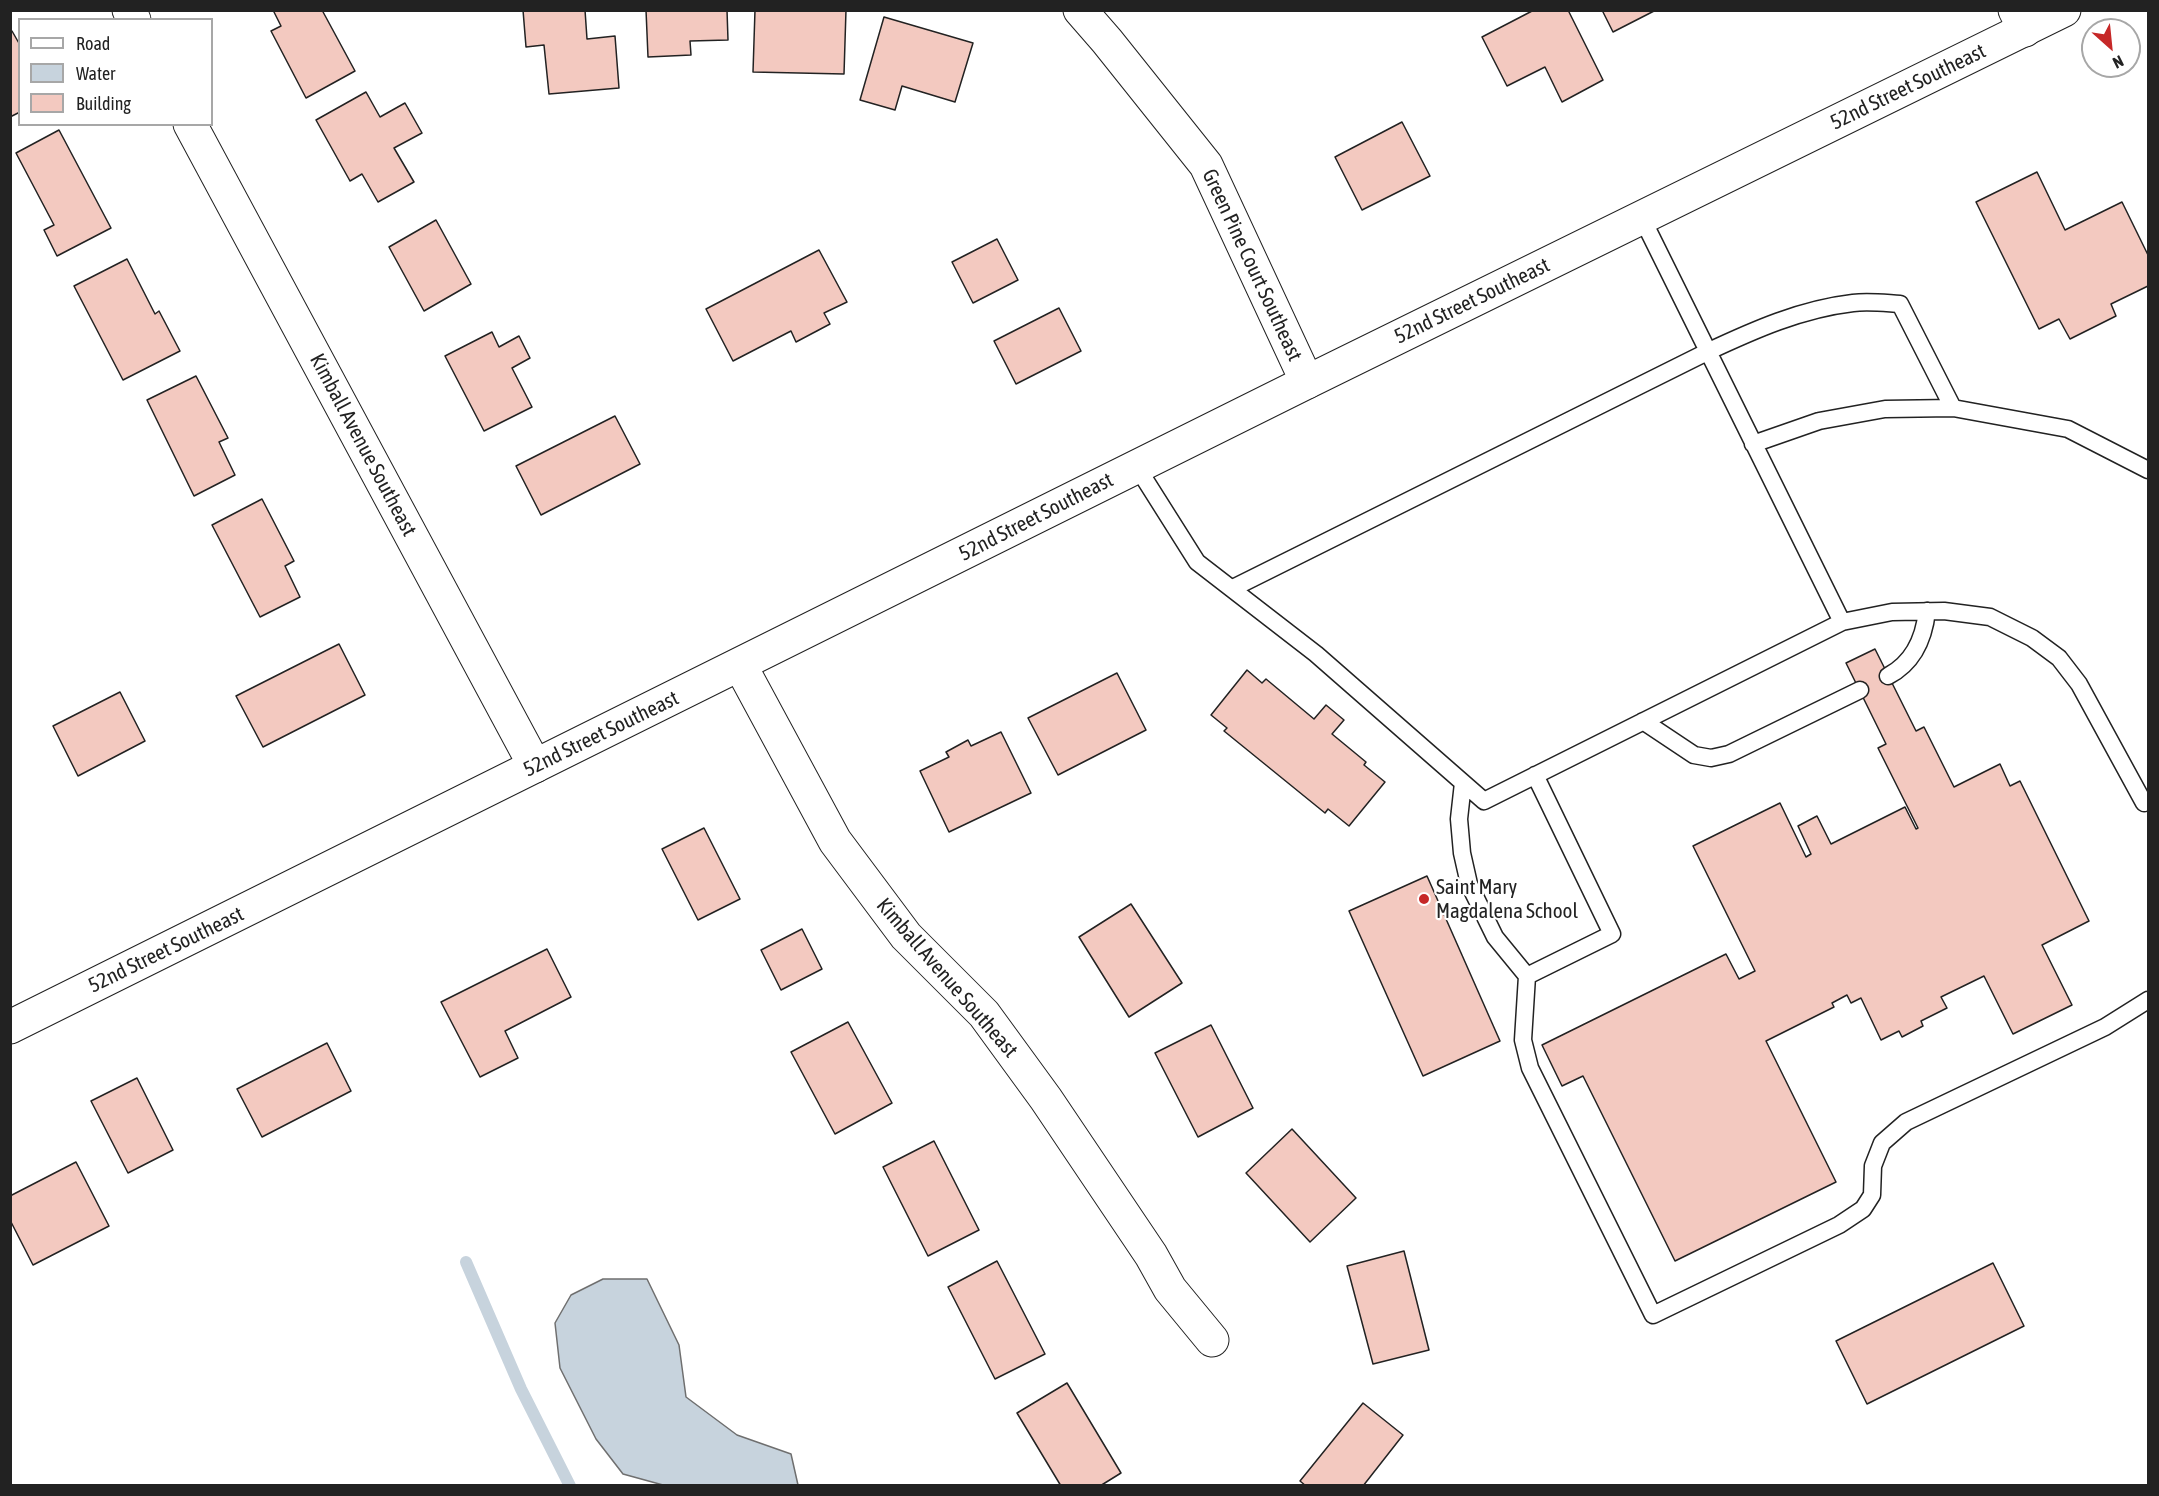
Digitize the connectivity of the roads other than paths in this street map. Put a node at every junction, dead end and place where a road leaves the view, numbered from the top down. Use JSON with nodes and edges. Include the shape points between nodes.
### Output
{"nodes":[{"id":1,"x":1080,"y":10,"type":"edge"},
{"id":2,"x":2064,"y":10,"type":"edge"},
{"id":3,"x":2020,"y":20,"type":"edge"},
{"id":4,"x":191,"y":126,"type":"edge"},
{"id":5,"x":1642,"y":218,"type":"junction"},
{"id":6,"x":1707,"y":352,"type":"junction"},
{"id":7,"x":1307,"y":382,"type":"junction"},
{"id":8,"x":1953,"y":408,"type":"junction"},
{"id":9,"x":1753,"y":444,"type":"junction"},
{"id":10,"x":1137,"y":467,"type":"junction"},
{"id":11,"x":2148,"y":470,"type":"edge"},
{"id":12,"x":1233,"y":588,"type":"junction"},
{"id":13,"x":1927,"y":611,"type":"junction"},
{"id":14,"x":1842,"y":622,"type":"junction"},
{"id":15,"x":740,"y":665,"type":"junction"},
{"id":16,"x":1888,"y":676,"type":"dead end"},
{"id":17,"x":1860,"y":690,"type":"dead end"},
{"id":18,"x":1643,"y":721,"type":"junction"},
{"id":19,"x":535,"y":766,"type":"junction"},
{"id":20,"x":1535,"y":775,"type":"junction"},
{"id":21,"x":1463,"y":783,"type":"junction"},
{"id":22,"x":2147,"y":806,"type":"edge"},
{"id":23,"x":1527,"y":976,"type":"junction"},
{"id":24,"x":2148,"y":1000,"type":"edge"},
{"id":25,"x":10,"y":1027,"type":"edge"},
{"id":26,"x":1212,"y":1340,"type":"dead end"}],
"edges":[{"from":1,"to":7,"type":"main road","name":"Green Pine Court Southeast","via":[[1206,165]]},
{"from":2,"to":3,"type":"main road","name":"52nd Street Southeast"},
{"from":3,"to":5,"type":"main road","name":"52nd Street Southeast"},
{"from":4,"to":19,"type":"main road","name":"Kimball Avenue Southeast"},
{"from":5,"to":6,"type":"lane"},
{"from":5,"to":7,"type":"main road","name":"52nd Street Southeast"},
{"from":6,"to":8,"type":"lane","via":[[1811,310],[1855,303],[1900,304]]},
{"from":6,"to":9,"type":"lane"},
{"from":6,"to":12,"type":"lane"},
{"from":7,"to":10,"type":"main road","name":"52nd Street Southeast"},
{"from":8,"to":9,"type":"lane","via":[[1885,409],[1819,421]]},
{"from":8,"to":11,"type":"lane","via":[[2068,429]]},
{"from":9,"to":14,"type":"lane"},
{"from":10,"to":12,"type":"lane","via":[[1197,562]]},
{"from":10,"to":15,"type":"main road","name":"52nd Street Southeast"},
{"from":12,"to":21,"type":"lane","via":[[1316,654]]},
{"from":13,"to":14,"type":"lane","via":[[1892,612]]},
{"from":13,"to":16,"type":"lane","via":[[1919,645]]},
{"from":13,"to":22,"type":"lane","via":[[1990,617],[2032,638],[2059,658],[2079,684]]},
{"from":14,"to":18,"type":"lane"},
{"from":15,"to":19,"type":"main road","name":"52nd Street Southeast"},
{"from":15,"to":26,"type":"main road","name":"Kimball Avenue Southeast","via":[[835,841],[906,936],[984,1014],[1046,1099],[1170,1289]]},
{"from":17,"to":18,"type":"lane","via":[[1729,754],[1711,758],[1694,755]]},
{"from":18,"to":20,"type":"lane"},
{"from":19,"to":25,"type":"main road","name":"52nd Street Southeast"},
{"from":20,"to":21,"type":"lane","via":[[1484,801]]},
{"from":20,"to":23,"type":"lane","via":[[1612,934]]},
{"from":21,"to":23,"type":"lane","via":[[1462,853],[1469,884],[1495,936]]},
{"from":23,"to":24,"type":"lane","via":[[1523,1040],[1530,1068],[1653,1315],[1839,1225],[1863,1209],[1872,1195],[1873,1166],[1882,1143],[1906,1122],[2105,1027]]}]}
